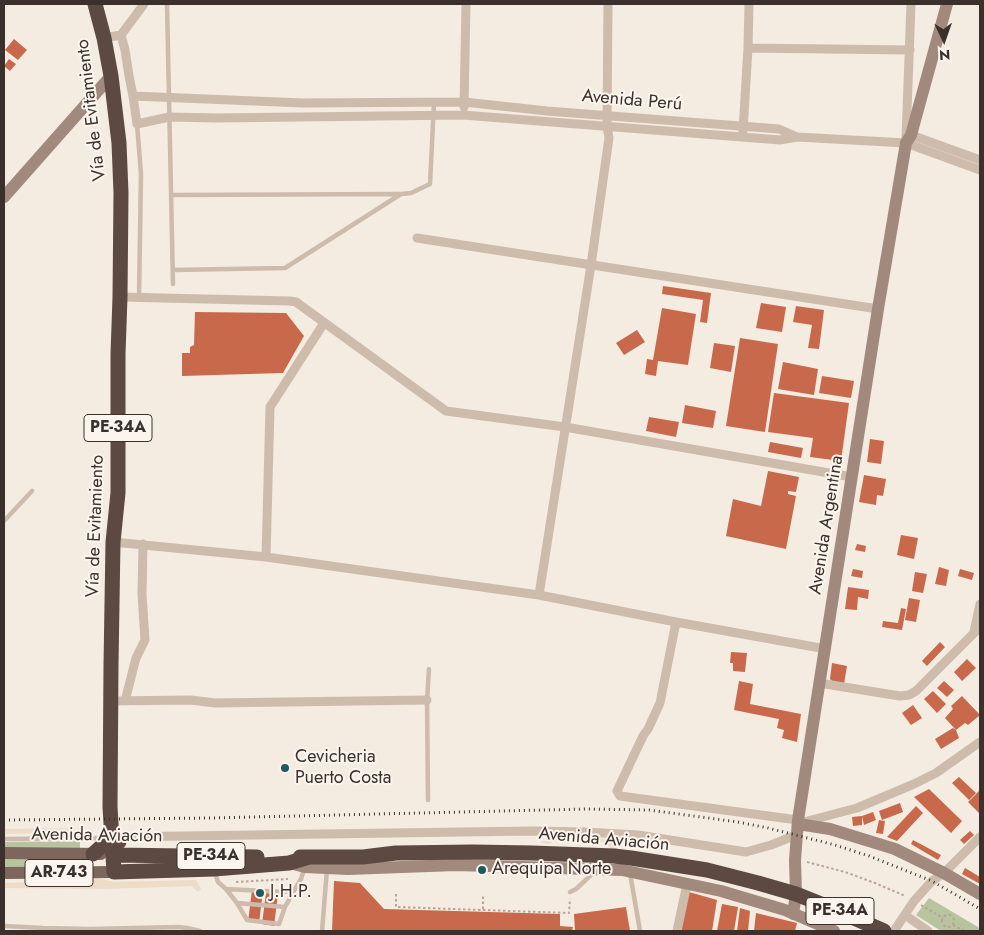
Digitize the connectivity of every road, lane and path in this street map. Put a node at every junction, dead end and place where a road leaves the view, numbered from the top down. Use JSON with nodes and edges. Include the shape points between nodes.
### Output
{"nodes":[{"id":1,"x":95,"y":4,"type":"edge"},
{"id":2,"x":144,"y":4,"type":"edge"},
{"id":3,"x":167,"y":4,"type":"edge"},
{"id":4,"x":466,"y":4,"type":"edge"},
{"id":5,"x":608,"y":4,"type":"edge"},
{"id":6,"x":749,"y":4,"type":"edge"},
{"id":7,"x":911,"y":4,"type":"edge"},
{"id":8,"x":947,"y":4,"type":"edge"},
{"id":9,"x":121,"y":35,"type":"junction"},
{"id":10,"x":104,"y":38,"type":"junction"},
{"id":11,"x":748,"y":48,"type":"junction"},
{"id":12,"x":910,"y":50,"type":"junction"},
{"id":13,"x":111,"y":76,"type":"junction"},
{"id":14,"x":133,"y":96,"type":"junction"},
{"id":15,"x":169,"y":98,"type":"junction"},
{"id":16,"x":464,"y":102,"type":"junction"},
{"id":17,"x":434,"y":103,"type":"junction"},
{"id":18,"x":434,"y":115,"type":"junction"},
{"id":19,"x":463,"y":115,"type":"junction"},
{"id":20,"x":607,"y":115,"type":"junction"},
{"id":21,"x":169,"y":117,"type":"junction"},
{"id":22,"x":138,"y":124,"type":"junction"},
{"id":23,"x":607,"y":126,"type":"junction"},
{"id":24,"x":743,"y":126,"type":"junction"},
{"id":25,"x":743,"y":136,"type":"junction"},
{"id":26,"x":797,"y":137,"type":"junction"},
{"id":27,"x":908,"y":139,"type":"junction"},
{"id":28,"x":980,"y":160,"type":"edge"},
{"id":29,"x":980,"y":170,"type":"edge"},
{"id":30,"x":400,"y":194,"type":"junction"},
{"id":31,"x":172,"y":195,"type":"junction"},
{"id":32,"x":4,"y":197,"type":"edge"},
{"id":33,"x":417,"y":238,"type":"dead end"},
{"id":34,"x":591,"y":264,"type":"junction"},
{"id":35,"x":173,"y":270,"type":"junction"},
{"id":36,"x":173,"y":284,"type":"dead end"},
{"id":37,"x":120,"y":297,"type":"junction"},
{"id":38,"x":138,"y":298,"type":"junction"},
{"id":39,"x":878,"y":309,"type":"junction"},
{"id":40,"x":324,"y":323,"type":"junction"},
{"id":41,"x":565,"y":428,"type":"junction"},
{"id":42,"x":852,"y":477,"type":"junction"},
{"id":43,"x":32,"y":491,"type":"dead end"},
{"id":44,"x":4,"y":521,"type":"edge"},
{"id":45,"x":113,"y":542,"type":"junction"},
{"id":46,"x":143,"y":544,"type":"junction"},
{"id":47,"x":266,"y":557,"type":"junction"},
{"id":48,"x":539,"y":595,"type":"junction"},
{"id":49,"x":980,"y":604,"type":"edge"},
{"id":50,"x":676,"y":622,"type":"junction"},
{"id":51,"x":977,"y":629,"type":"edge"},
{"id":52,"x":826,"y":649,"type":"junction"},
{"id":53,"x":429,"y":669,"type":"dead end"},
{"id":54,"x":819,"y":683,"type":"junction"},
{"id":55,"x":427,"y":700,"type":"junction"},
{"id":56,"x":118,"y":701,"type":"junction"},
{"id":57,"x":980,"y":742,"type":"edge"},
{"id":58,"x":428,"y":800,"type":"dead end"},
{"id":59,"x":797,"y":826,"type":"junction"},
{"id":60,"x":980,"y":837,"type":"edge"},
{"id":61,"x":112,"y":838,"type":"junction"},
{"id":62,"x":4,"y":839,"type":"edge"},
{"id":63,"x":4,"y":853,"type":"edge"},
{"id":64,"x":93,"y":854,"type":"junction"},
{"id":65,"x":113,"y":855,"type":"junction"},
{"id":66,"x":142,"y":855,"type":"junction"},
{"id":67,"x":307,"y":862,"type":"junction"},
{"id":68,"x":807,"y":862,"type":"dead end"},
{"id":69,"x":366,"y":863,"type":"junction"},
{"id":70,"x":630,"y":864,"type":"junction"},
{"id":71,"x":327,"y":868,"type":"junction"},
{"id":72,"x":214,"y":869,"type":"junction"},
{"id":73,"x":603,"y":869,"type":"junction"},
{"id":74,"x":114,"y":872,"type":"junction"},
{"id":75,"x":4,"y":873,"type":"edge"},
{"id":76,"x":944,"y":873,"type":"junction"},
{"id":77,"x":288,"y":879,"type":"dead end"},
{"id":78,"x":230,"y":882,"type":"dead end"},
{"id":79,"x":687,"y":884,"type":"junction"},
{"id":80,"x":226,"y":889,"type":"junction"},
{"id":81,"x":295,"y":889,"type":"junction"},
{"id":82,"x":570,"y":893,"type":"joint"},
{"id":83,"x":396,"y":894,"type":"dead end"},
{"id":84,"x":483,"y":894,"type":"dead end"},
{"id":85,"x":796,"y":894,"type":"junction"},
{"id":86,"x":980,"y":894,"type":"edge"},
{"id":87,"x":910,"y":898,"type":"dead end"},
{"id":88,"x":237,"y":903,"type":"junction"},
{"id":89,"x":921,"y":905,"type":"dead end"},
{"id":90,"x":285,"y":908,"type":"junction"},
{"id":91,"x":482,"y":909,"type":"junction"},
{"id":92,"x":793,"y":914,"type":"junction"},
{"id":93,"x":905,"y":915,"type":"junction"},
{"id":94,"x":943,"y":918,"type":"junction"},
{"id":95,"x":953,"y":925,"type":"junction"},
{"id":96,"x":4,"y":926,"type":"edge"},
{"id":97,"x":200,"y":931,"type":"edge"},
{"id":98,"x":322,"y":931,"type":"edge"},
{"id":99,"x":640,"y":931,"type":"edge"},
{"id":100,"x":677,"y":931,"type":"edge"},
{"id":101,"x":834,"y":931,"type":"edge"},
{"id":102,"x":884,"y":931,"type":"edge"},
{"id":103,"x":894,"y":931,"type":"edge"},
{"id":104,"x":928,"y":931,"type":"edge"},
{"id":105,"x":964,"y":931,"type":"edge"}],
"edges":[{"from":1,"to":10,"type":"highway","name":"Vía de Evitamiento","number":"PE-34A"},
{"from":2,"to":9,"type":"street"},
{"from":3,"to":15,"type":"lane"},
{"from":4,"to":16,"type":"street"},
{"from":5,"to":20,"type":"street"},
{"from":6,"to":11,"type":"street"},
{"from":7,"to":12,"type":"street"},
{"from":8,"to":27,"type":"street","name":"Avenida Argentina"},
{"from":9,"to":10,"type":"street"},
{"from":9,"to":14,"type":"street"},
{"from":10,"to":13,"type":"highway","name":"Vía de Evitamiento","number":"PE-34A"},
{"from":11,"to":12,"type":"street"},
{"from":11,"to":24,"type":"street"},
{"from":12,"to":27,"type":"street"},
{"from":13,"to":32,"type":"street"},
{"from":13,"to":37,"type":"highway","name":"Vía de Evitamiento","number":"PE-34A","via":[[119,143]]},
{"from":14,"to":15,"type":"street","name":"Avenida Perú"},
{"from":14,"to":22,"type":"street"},
{"from":15,"to":17,"type":"street","name":"Avenida Perú"},
{"from":15,"to":21,"type":"lane"},
{"from":16,"to":17,"type":"street","name":"Avenida Perú"},
{"from":16,"to":19,"type":"street"},
{"from":16,"to":20,"type":"street","name":"Avenida Perú"},
{"from":17,"to":18,"type":"lane"},
{"from":18,"to":19,"type":"street","name":"Avenida Perú"},
{"from":18,"to":21,"type":"street","name":"Avenida Perú"},
{"from":18,"to":30,"type":"lane","via":[[430,184],[411,193]]},
{"from":19,"to":23,"type":"street","name":"Avenida Perú"},
{"from":20,"to":23,"type":"street"},
{"from":20,"to":24,"type":"street","name":"Avenida Perú"},
{"from":21,"to":22,"type":"street","name":"Avenida Perú"},
{"from":21,"to":31,"type":"lane"},
{"from":22,"to":38,"type":"lane","via":[[141,174]]},
{"from":23,"to":25,"type":"street","name":"Avenida Perú"},
{"from":23,"to":34,"type":"street"},
{"from":24,"to":25,"type":"street"},
{"from":24,"to":26,"type":"street","name":"Avenida Perú","via":[[779,129]]},
{"from":25,"to":26,"type":"street","name":"Avenida Perú","via":[[780,140]]},
{"from":26,"to":27,"type":"street","name":"Avenida Perú"},
{"from":27,"to":28,"type":"street","name":"Avenida Perú"},
{"from":27,"to":29,"type":"street","name":"Avenida Perú"},
{"from":27,"to":39,"type":"street","name":"Avenida Argentina"},
{"from":30,"to":31,"type":"lane"},
{"from":30,"to":35,"type":"lane","via":[[284,268]]},
{"from":31,"to":35,"type":"lane"},
{"from":33,"to":34,"type":"street"},
{"from":34,"to":39,"type":"street"},
{"from":34,"to":41,"type":"street"},
{"from":35,"to":36,"type":"lane"},
{"from":37,"to":38,"type":"street"},
{"from":37,"to":45,"type":"highway","name":"Vía de Evitamiento","number":"PE-34A","via":[[118,493]]},
{"from":38,"to":40,"type":"street","via":[[290,301]]},
{"from":39,"to":42,"type":"street","name":"Avenida Argentina"},
{"from":40,"to":41,"type":"street","via":[[446,411]]},
{"from":40,"to":47,"type":"street","via":[[270,407]]},
{"from":41,"to":42,"type":"street"},
{"from":41,"to":48,"type":"street"},
{"from":42,"to":52,"type":"street","name":"Avenida Argentina"},
{"from":43,"to":44,"type":"lane"},
{"from":45,"to":46,"type":"street"},
{"from":45,"to":56,"type":"highway","name":"Vía de Evitamiento","number":"PE-34A"},
{"from":46,"to":47,"type":"street"},
{"from":46,"to":56,"type":"street","via":[[145,640]]},
{"from":47,"to":48,"type":"street"},
{"from":48,"to":50,"type":"street"},
{"from":49,"to":51,"type":"street"},
{"from":50,"to":52,"type":"street"},
{"from":50,"to":59,"type":"street","via":[[660,703],[617,791],[620,796]]},
{"from":51,"to":54,"type":"street","via":[[909,695]]},
{"from":52,"to":54,"type":"street","name":"Avenida Argentina"},
{"from":53,"to":55,"type":"lane"},
{"from":54,"to":59,"type":"street","name":"Avenida Argentina"},
{"from":55,"to":56,"type":"street"},
{"from":55,"to":58,"type":"lane"},
{"from":56,"to":61,"type":"highway","name":"Vía de Evitamiento","number":"PE-34A","via":[[110,807]]},
{"from":57,"to":59,"type":"street","via":[[936,773],[914,784],[857,808]]},
{"from":59,"to":61,"type":"street","via":[[771,845],[746,852],[638,835],[585,832]]},
{"from":59,"to":76,"type":"street","via":[[830,829],[895,849]]},
{"from":59,"to":85,"type":"street","name":"Avenida Argentina"},
{"from":60,"to":76,"type":"street"},
{"from":61,"to":62,"type":"lane"},
{"from":61,"to":64,"type":"highway"},
{"from":61,"to":65,"type":"highway","name":"Vía de Evitamiento","number":"PE-34A"},
{"from":61,"to":66,"type":"highway"},
{"from":63,"to":64,"type":"main road","name":"Avenida Aviación","number":"AR-743"},
{"from":64,"to":65,"type":"main road","name":"Avenida Aviación","number":"AR-743"},
{"from":65,"to":66,"type":"highway","name":"Avenida Aviación","number":"PE-34A"},
{"from":65,"to":74,"type":"highway","name":"Vía de Evitamiento","number":"PE-34A"},
{"from":66,"to":67,"type":"highway","name":"Avenida Aviación","number":"PE-34A"},
{"from":67,"to":69,"type":"highway","name":"Avenida Aviación","number":"PE-34A"},
{"from":67,"to":71,"type":"street"},
{"from":67,"to":72,"type":"highway","name":"Avenida Aviación","number":"PE-34A"},
{"from":67,"to":81,"type":"lane"},
{"from":68,"to":87,"type":"path","via":[[845,872]]},
{"from":69,"to":70,"type":"highway","name":"Avenida Aviación","number":"PE-34A","via":[[396,853],[532,853],[614,856]]},
{"from":69,"to":71,"type":"street"},
{"from":69,"to":73,"type":"street"},
{"from":70,"to":73,"type":"street"},
{"from":70,"to":79,"type":"street"},
{"from":70,"to":85,"type":"highway","name":"Avenida Aviación","number":"PE-34A","via":[[684,866],[727,874]]},
{"from":70,"to":99,"type":"lane"},
{"from":71,"to":98,"type":"lane"},
{"from":72,"to":74,"type":"highway","name":"Avenida Aviación","number":"PE-34A"},
{"from":72,"to":80,"type":"lane","via":[[218,882]]},
{"from":73,"to":82,"type":"lane"},
{"from":74,"to":75,"type":"main road","name":"Avenida Aviación","number":"AR-743"},
{"from":76,"to":86,"type":"street"},
{"from":76,"to":93,"type":"street","via":[[932,881]]},
{"from":77,"to":78,"type":"path"},
{"from":79,"to":92,"type":"street","via":[[721,891]]},
{"from":79,"to":100,"type":"street"},
{"from":80,"to":81,"type":"lane","via":[[284,892]]},
{"from":80,"to":88,"type":"lane"},
{"from":81,"to":90,"type":"lane"},
{"from":82,"to":91,"type":"path","via":[[569,913]]},
{"from":83,"to":91,"type":"path","via":[[396,907]]},
{"from":84,"to":91,"type":"path"},
{"from":85,"to":92,"type":"street","name":"Avenida Argentina"},
{"from":85,"to":102,"type":"highway","name":"Avenida Aviación","number":"PE-34A"},
{"from":88,"to":90,"type":"lane"},
{"from":88,"to":90,"type":"lane","via":[[247,920],[278,924]]},
{"from":89,"to":94,"type":"path"},
{"from":92,"to":101,"type":"street"},
{"from":93,"to":103,"type":"street"},
{"from":93,"to":104,"type":"street"},
{"from":94,"to":95,"type":"path","via":[[946,927]]},
{"from":94,"to":95,"type":"path","via":[[951,916]]},
{"from":95,"to":105,"type":"path"},
{"from":96,"to":97,"type":"lane","via":[[90,929],[179,927]]}]}
